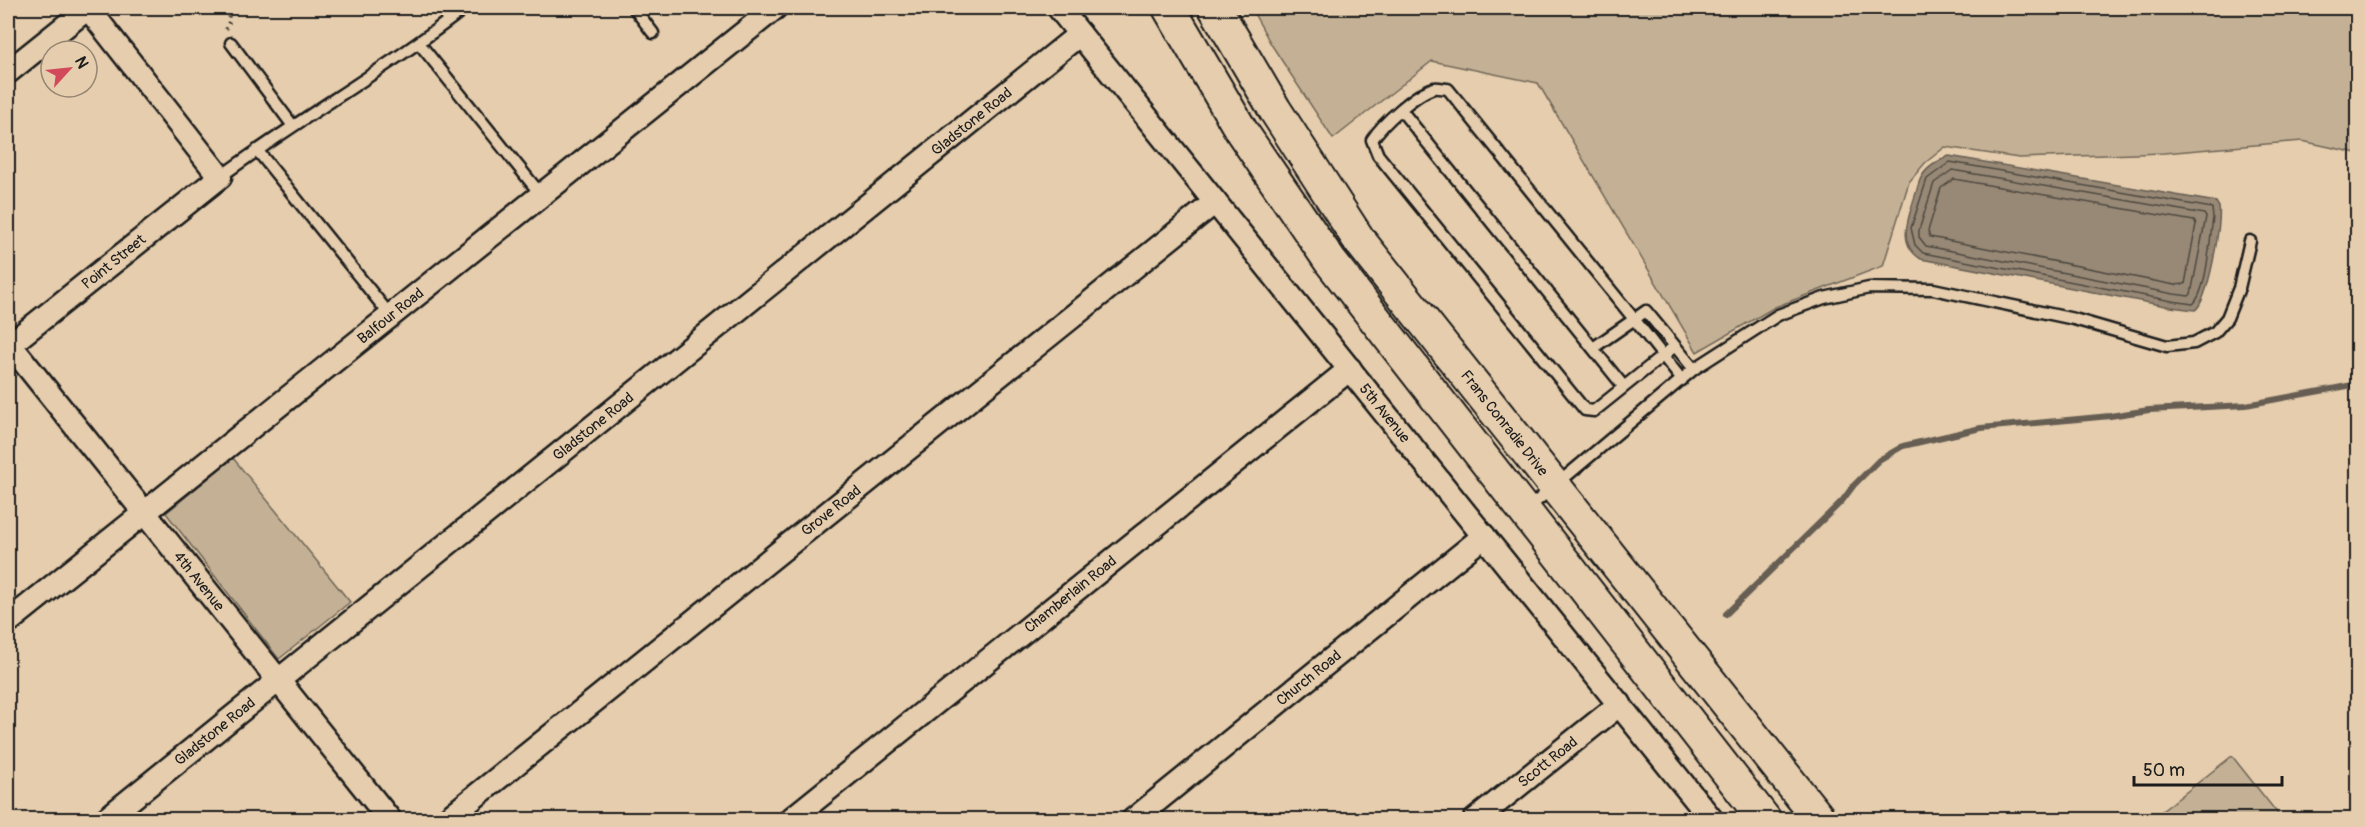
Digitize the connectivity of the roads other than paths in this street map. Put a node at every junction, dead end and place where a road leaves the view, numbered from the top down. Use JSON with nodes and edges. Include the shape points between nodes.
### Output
{"nodes":[{"id":1,"x":88,"y":8,"type":"edge"},
{"id":2,"x":443,"y":8,"type":"edge"},
{"id":3,"x":465,"y":8,"type":"edge"},
{"id":4,"x":634,"y":8,"type":"edge"},
{"id":5,"x":775,"y":8,"type":"edge"},
{"id":6,"x":1059,"y":8,"type":"edge"},
{"id":7,"x":1169,"y":8,"type":"edge"},
{"id":8,"x":1215,"y":8,"type":"edge"},
{"id":9,"x":451,"y":18,"type":"junction"},
{"id":10,"x":653,"y":33,"type":"dead end"},
{"id":11,"x":1080,"y":34,"type":"junction"},
{"id":12,"x":231,"y":43,"type":"road end"},
{"id":13,"x":418,"y":43,"type":"junction"},
{"id":14,"x":8,"y":72,"type":"edge"},
{"id":15,"x":1401,"y":110,"type":"junction"},
{"id":16,"x":293,"y":126,"type":"junction"},
{"id":17,"x":256,"y":150,"type":"junction"},
{"id":18,"x":220,"y":177,"type":"junction"},
{"id":19,"x":542,"y":196,"type":"junction"},
{"id":20,"x":1215,"y":202,"type":"junction"},
{"id":21,"x":2250,"y":241,"type":"dead end"},
{"id":22,"x":390,"y":315,"type":"junction"},
{"id":23,"x":1635,"y":319,"type":"junction"},
{"id":24,"x":8,"y":344,"type":"edge"},
{"id":25,"x":1675,"y":346,"type":"junction"},
{"id":26,"x":1593,"y":348,"type":"junction"},
{"id":27,"x":1663,"y":357,"type":"junction"},
{"id":28,"x":1350,"y":369,"type":"junction"},
{"id":29,"x":1694,"y":369,"type":"junction"},
{"id":30,"x":1682,"y":380,"type":"junction"},
{"id":31,"x":1624,"y":387,"type":"junction"},
{"id":32,"x":1555,"y":488,"type":"junction"},
{"id":33,"x":1524,"y":511,"type":"junction"},
{"id":34,"x":143,"y":513,"type":"junction"},
{"id":35,"x":1484,"y":536,"type":"junction"},
{"id":36,"x":8,"y":622,"type":"edge"},
{"id":37,"x":278,"y":681,"type":"junction"},
{"id":38,"x":1620,"y":704,"type":"junction"},
{"id":39,"x":105,"y":819,"type":"edge"},
{"id":40,"x":390,"y":819,"type":"edge"},
{"id":41,"x":446,"y":819,"type":"edge"},
{"id":42,"x":790,"y":819,"type":"edge"},
{"id":43,"x":1133,"y":819,"type":"edge"},
{"id":44,"x":1475,"y":819,"type":"edge"},
{"id":45,"x":1712,"y":819,"type":"edge"},
{"id":46,"x":1765,"y":819,"type":"edge"},
{"id":47,"x":1820,"y":819,"type":"edge"}],
"edges":[{"from":1,"to":14,"type":"street"},
{"from":1,"to":18,"type":"street"},
{"from":2,"to":9,"type":"lane"},
{"from":3,"to":9,"type":"lane"},
{"from":4,"to":10,"type":"lane"},
{"from":5,"to":19,"type":"street","name":"Balfour Road"},
{"from":6,"to":11,"type":"street","name":"5th Avenue"},
{"from":7,"to":33,"type":"main road","via":[[1242,132],[1330,261]]},
{"from":8,"to":32,"type":"main road","name":"Frans Conradie Drive","via":[[1359,240]]},
{"from":9,"to":13,"type":"lane"},
{"from":11,"to":20,"type":"street","name":"5th Avenue"},
{"from":11,"to":37,"type":"street","name":"Gladstone Road"},
{"from":12,"to":16,"type":"lane"},
{"from":13,"to":16,"type":"lane"},
{"from":13,"to":19,"type":"lane"},
{"from":15,"to":23,"type":"lane","via":[[1435,87],[1448,89]]},
{"from":15,"to":26,"type":"lane"},
{"from":15,"to":31,"type":"lane","via":[[1378,131],[1372,140],[1374,149],[1478,281],[1585,410],[1594,411]]},
{"from":16,"to":17,"type":"lane"},
{"from":17,"to":18,"type":"lane"},
{"from":17,"to":22,"type":"lane"},
{"from":18,"to":24,"type":"street","name":"Point Street"},
{"from":19,"to":22,"type":"street","name":"Balfour Road"},
{"from":20,"to":28,"type":"street","name":"5th Avenue"},
{"from":20,"to":41,"type":"street","name":"Grove Road"},
{"from":21,"to":29,"type":"lane","via":[[2227,318],[2216,332],[2194,344],[2167,346],[2074,319],[1933,289],[1869,288],[1824,298],[1778,315]]},
{"from":22,"to":34,"type":"street","name":"Balfour Road"},
{"from":23,"to":25,"type":"lane","via":[[1646,310]]},
{"from":23,"to":26,"type":"lane"},
{"from":23,"to":27,"type":"lane"},
{"from":24,"to":34,"type":"street","name":"4th Avenue"},
{"from":25,"to":27,"type":"lane"},
{"from":25,"to":29,"type":"lane"},
{"from":26,"to":31,"type":"lane"},
{"from":27,"to":30,"type":"lane"},
{"from":27,"to":31,"type":"lane"},
{"from":28,"to":35,"type":"street","name":"5th Avenue"},
{"from":28,"to":42,"type":"street","name":"Chamberlain Road"},
{"from":29,"to":30,"type":"lane"},
{"from":30,"to":32,"type":"lane"},
{"from":32,"to":33,"type":"lane"},
{"from":32,"to":47,"type":"main road","name":"Frans Conradie Drive"},
{"from":33,"to":46,"type":"main road"},
{"from":34,"to":36,"type":"street","name":"Balfour Road"},
{"from":34,"to":37,"type":"street","name":"4th Avenue"},
{"from":35,"to":38,"type":"street","name":"5th Avenue"},
{"from":35,"to":43,"type":"street","name":"Church Road"},
{"from":37,"to":39,"type":"street","name":"Gladstone Road"},
{"from":37,"to":40,"type":"street","name":"4th Avenue"},
{"from":38,"to":44,"type":"street","name":"Scott Road"},
{"from":38,"to":45,"type":"street","name":"5th Avenue"}]}
